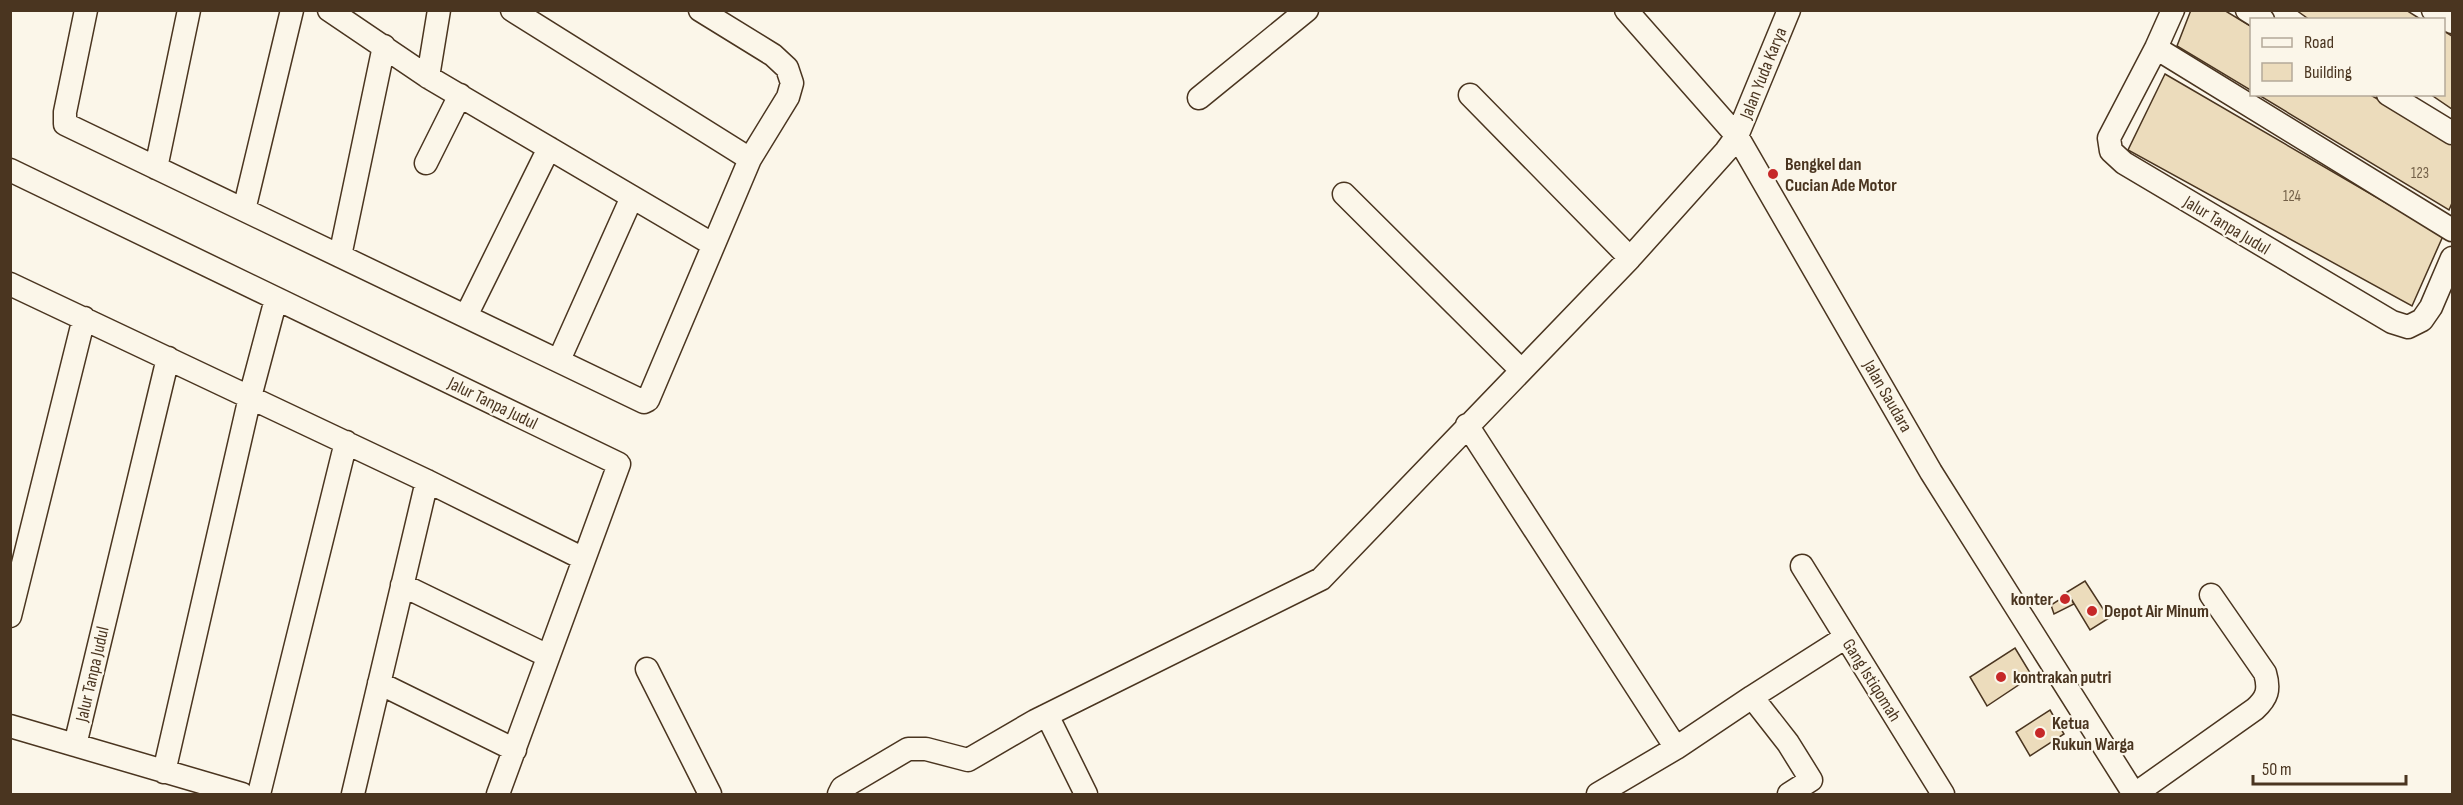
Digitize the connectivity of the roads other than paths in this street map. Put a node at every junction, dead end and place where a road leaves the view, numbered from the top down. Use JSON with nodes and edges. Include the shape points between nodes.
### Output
{"nodes":[{"id":1,"x":86,"y":10,"type":"edge"},
{"id":2,"x":189,"y":10,"type":"edge"},
{"id":3,"x":292,"y":10,"type":"edge"},
{"id":4,"x":329,"y":10,"type":"edge"},
{"id":5,"x":439,"y":10,"type":"edge"},
{"id":6,"x":512,"y":10,"type":"edge"},
{"id":7,"x":700,"y":10,"type":"edge"},
{"id":8,"x":1307,"y":10,"type":"edge"},
{"id":9,"x":1626,"y":10,"type":"edge"},
{"id":10,"x":1788,"y":10,"type":"edge"},
{"id":11,"x":2173,"y":10,"type":"edge"},
{"id":12,"x":2433,"y":10,"type":"edge"},
{"id":13,"x":2452,"y":22,"type":"edge"},
{"id":14,"x":384,"y":46,"type":"junction"},
{"id":15,"x":2156,"y":48,"type":"junction"},
{"id":16,"x":428,"y":77,"type":"junction"},
{"id":17,"x":460,"y":95,"type":"junction"},
{"id":18,"x":1470,"y":96,"type":"dead end"},
{"id":19,"x":2391,"y":96,"type":"edge"},
{"id":20,"x":1199,"y":98,"type":"dead end"},
{"id":21,"x":2452,"y":133,"type":"edge"},
{"id":22,"x":1737,"y":136,"type":"junction"},
{"id":23,"x":549,"y":148,"type":"junction"},
{"id":24,"x":750,"y":159,"type":"junction"},
{"id":25,"x":426,"y":163,"type":"dead end"},
{"id":26,"x":156,"y":168,"type":"junction"},
{"id":27,"x":10,"y":170,"type":"edge"},
{"id":28,"x":1344,"y":194,"type":"dead end"},
{"id":29,"x":632,"y":197,"type":"junction"},
{"id":30,"x":244,"y":210,"type":"junction"},
{"id":31,"x":2452,"y":230,"type":"edge"},
{"id":32,"x":712,"y":244,"type":"junction"},
{"id":33,"x":340,"y":256,"type":"junction"},
{"id":34,"x":1630,"y":258,"type":"junction"},
{"id":35,"x":2452,"y":258,"type":"edge"},
{"id":36,"x":10,"y":284,"type":"edge"},
{"id":37,"x":276,"y":299,"type":"junction"},
{"id":38,"x":466,"y":316,"type":"junction"},
{"id":39,"x":84,"y":318,"type":"junction"},
{"id":40,"x":168,"y":358,"type":"junction"},
{"id":41,"x":559,"y":360,"type":"junction"},
{"id":42,"x":1521,"y":370,"type":"junction"},
{"id":43,"x":250,"y":397,"type":"junction"},
{"id":44,"x":1467,"y":425,"type":"junction"},
{"id":45,"x":346,"y":442,"type":"junction"},
{"id":46,"x":427,"y":481,"type":"junction"},
{"id":47,"x":582,"y":558,"type":"junction"},
{"id":48,"x":1802,"y":566,"type":"dead end"},
{"id":49,"x":402,"y":585,"type":"junction"},
{"id":50,"x":2211,"y":595,"type":"dead end"},
{"id":51,"x":10,"y":616,"type":"edge"},
{"id":52,"x":1846,"y":638,"type":"junction"},
{"id":53,"x":548,"y":656,"type":"junction"},
{"id":54,"x":647,"y":669,"type":"dead end"},
{"id":55,"x":379,"y":683,"type":"junction"},
{"id":56,"x":1752,"y":697,"type":"junction"},
{"id":57,"x":1047,"y":715,"type":"junction"},
{"id":58,"x":10,"y":726,"type":"edge"},
{"id":59,"x":75,"y":745,"type":"junction"},
{"id":60,"x":1676,"y":748,"type":"junction"},
{"id":61,"x":515,"y":750,"type":"junction"},
{"id":62,"x":164,"y":772,"type":"junction"},
{"id":63,"x":242,"y":795,"type":"edge"},
{"id":64,"x":259,"y":795,"type":"edge"},
{"id":65,"x":353,"y":795,"type":"edge"},
{"id":66,"x":498,"y":795,"type":"edge"},
{"id":67,"x":710,"y":795,"type":"edge"},
{"id":68,"x":839,"y":795,"type":"edge"},
{"id":69,"x":1086,"y":795,"type":"edge"},
{"id":70,"x":1598,"y":795,"type":"edge"},
{"id":71,"x":1789,"y":795,"type":"edge"},
{"id":72,"x":1943,"y":795,"type":"edge"},
{"id":73,"x":2135,"y":795,"type":"edge"}],
"edges":[{"from":1,"to":26,"type":"street","via":[[64,123]]},
{"from":2,"to":26,"type":"street"},
{"from":3,"to":30,"type":"street"},
{"from":4,"to":14,"type":"street"},
{"from":5,"to":16,"type":"street"},
{"from":6,"to":24,"type":"street"},
{"from":7,"to":24,"type":"street","via":[[773,55],[787,68],[792,83],[788,98]]},
{"from":8,"to":20,"type":"street"},
{"from":9,"to":22,"type":"street","name":"Jalan Saudara"},
{"from":10,"to":22,"type":"street","name":"Jalan Yuda Karya"},
{"from":11,"to":15,"type":"street","name":"Jalur Tanpa Judul"},
{"from":12,"to":13,"type":"street"},
{"from":14,"to":16,"type":"street"},
{"from":14,"to":33,"type":"street"},
{"from":15,"to":31,"type":"street"},
{"from":15,"to":35,"type":"street","name":"Jalur Tanpa Judul","via":[[2109,138],[2112,151],[2124,163],[2392,322],[2408,327],[2422,320],[2431,307]]},
{"from":16,"to":17,"type":"street"},
{"from":17,"to":23,"type":"street"},
{"from":17,"to":25,"type":"street"},
{"from":18,"to":34,"type":"street"},
{"from":19,"to":21,"type":"street"},
{"from":22,"to":34,"type":"street","name":"Jalan Yuda Karya"},
{"from":22,"to":73,"type":"street","name":"Jalan Saudara","via":[[1931,472]]},
{"from":23,"to":29,"type":"street"},
{"from":23,"to":38,"type":"street"},
{"from":24,"to":32,"type":"street"},
{"from":26,"to":30,"type":"street"},
{"from":27,"to":37,"type":"street","name":"Jalur Tanpa Judul"},
{"from":28,"to":42,"type":"street"},
{"from":29,"to":32,"type":"street"},
{"from":29,"to":41,"type":"street"},
{"from":30,"to":33,"type":"street"},
{"from":32,"to":41,"type":"street","via":[[645,402]]},
{"from":33,"to":38,"type":"street"},
{"from":34,"to":42,"type":"street","name":"Jalan Yuda Karya"},
{"from":36,"to":39,"type":"street"},
{"from":37,"to":43,"type":"street"},
{"from":37,"to":47,"type":"street","name":"Jalur Tanpa Judul","via":[[619,464]]},
{"from":38,"to":41,"type":"street"},
{"from":39,"to":40,"type":"street"},
{"from":39,"to":51,"type":"street"},
{"from":40,"to":43,"type":"street"},
{"from":40,"to":59,"type":"street","name":"Jalur Tanpa Judul"},
{"from":42,"to":44,"type":"street","name":"Jalan Yuda Karya"},
{"from":43,"to":45,"type":"street"},
{"from":43,"to":62,"type":"street"},
{"from":44,"to":57,"type":"street","name":"Jalan Yuda Karya","via":[[1322,579]]},
{"from":44,"to":60,"type":"street"},
{"from":45,"to":46,"type":"street"},
{"from":45,"to":64,"type":"street"},
{"from":46,"to":47,"type":"street"},
{"from":46,"to":49,"type":"street"},
{"from":47,"to":53,"type":"street","name":"Jalur Tanpa Judul"},
{"from":48,"to":52,"type":"street","name":"Gang Istiqomah"},
{"from":49,"to":53,"type":"street"},
{"from":49,"to":55,"type":"street"},
{"from":50,"to":73,"type":"street","via":[[2265,674],[2269,687],[2265,700]]},
{"from":52,"to":56,"type":"street"},
{"from":52,"to":72,"type":"street","name":"Gang Istiqomah"},
{"from":53,"to":61,"type":"street","name":"Jalur Tanpa Judul"},
{"from":54,"to":67,"type":"street"},
{"from":55,"to":61,"type":"street"},
{"from":55,"to":65,"type":"street"},
{"from":56,"to":60,"type":"street"},
{"from":56,"to":71,"type":"street","via":[[1811,780]]},
{"from":57,"to":68,"type":"street","name":"Jalan Yuda Karya","via":[[968,760],[926,749],[908,749],[842,788]]},
{"from":57,"to":69,"type":"street"},
{"from":58,"to":59,"type":"street","name":"Jalur Tanpa Judul"},
{"from":59,"to":62,"type":"street","name":"Jalur Tanpa Judul"},
{"from":60,"to":70,"type":"street"},
{"from":61,"to":66,"type":"street","name":"Jalur Tanpa Judul"},
{"from":62,"to":63,"type":"street","name":"Jalur Tanpa Judul"}]}
